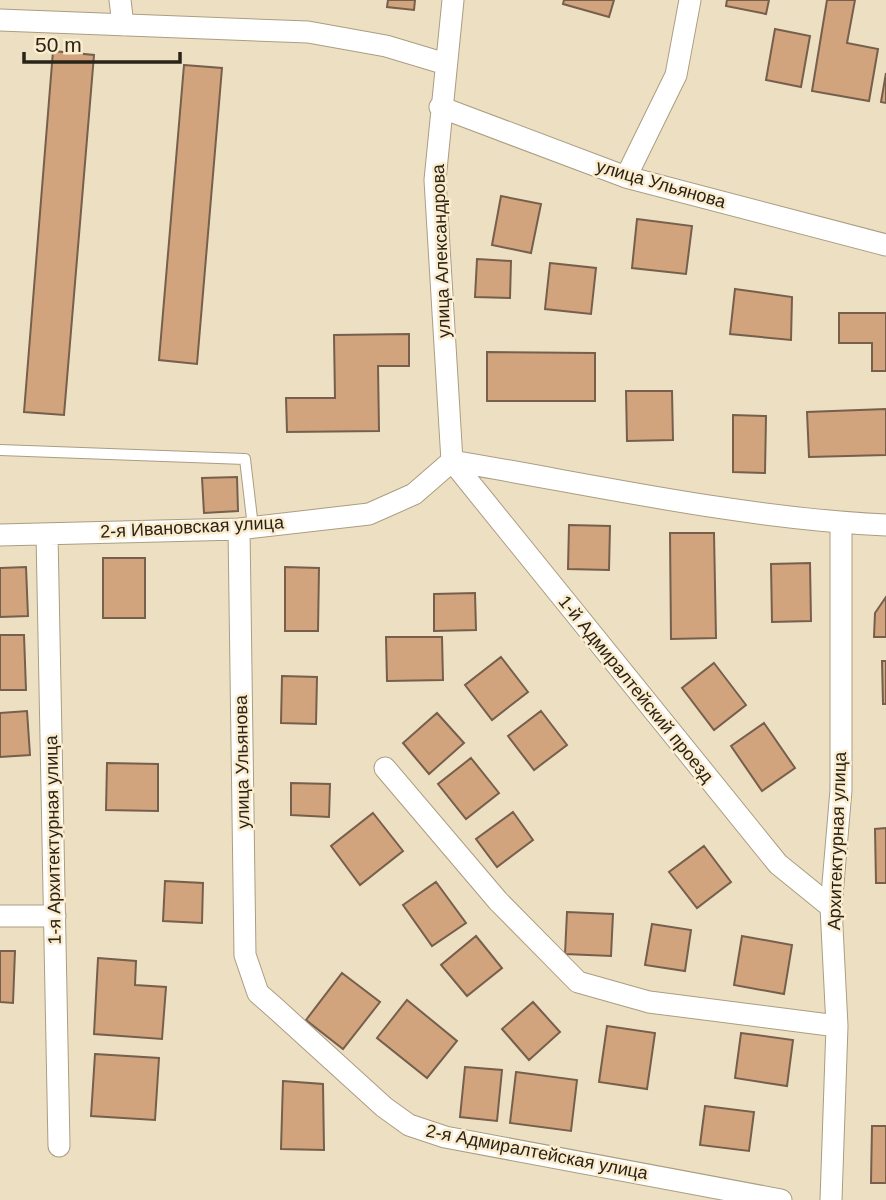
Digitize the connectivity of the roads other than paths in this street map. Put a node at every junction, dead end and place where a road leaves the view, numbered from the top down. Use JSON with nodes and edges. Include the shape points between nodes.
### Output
{"nodes":[{"id":1,"x":120,"y":0,"type":"edge"},
{"id":2,"x":453,"y":0,"type":"edge"},
{"id":3,"x":690,"y":0,"type":"edge"},
{"id":4,"x":0,"y":20,"type":"edge"},
{"id":5,"x":123,"y":25,"type":"junction"},
{"id":6,"x":446,"y":64,"type":"junction"},
{"id":7,"x":440,"y":107,"type":"junction"},
{"id":8,"x":626,"y":177,"type":"junction"},
{"id":9,"x":886,"y":246,"type":"edge"},
{"id":10,"x":0,"y":450,"type":"edge"},
{"id":11,"x":452,"y":461,"type":"junction"},
{"id":12,"x":841,"y":523,"type":"junction"},
{"id":13,"x":886,"y":525,"type":"edge"},
{"id":14,"x":246,"y":528,"type":"junction"},
{"id":15,"x":47,"y":534,"type":"junction"},
{"id":16,"x":0,"y":535,"type":"edge"},
{"id":17,"x":385,"y":768,"type":"dead end"},
{"id":18,"x":831,"y":907,"type":"junction"},
{"id":19,"x":0,"y":916,"type":"edge"},
{"id":20,"x":55,"y":916,"type":"junction"},
{"id":21,"x":258,"y":993,"type":"joint"},
{"id":22,"x":837,"y":1026,"type":"junction"},
{"id":23,"x":59,"y":1146,"type":"dead end"},
{"id":24,"x":781,"y":1200,"type":"edge"},
{"id":25,"x":831,"y":1200,"type":"edge"}],
"edges":[{"from":1,"to":5,"type":"street"},
{"from":2,"to":6,"type":"street","name":"улица Александрова"},
{"from":3,"to":8,"type":"street","via":[[676,75]]},
{"from":4,"to":5,"type":"street"},
{"from":5,"to":6,"type":"street","via":[[309,32],[386,46]]},
{"from":6,"to":7,"type":"street","name":"улица Александрова"},
{"from":7,"to":8,"type":"street","name":"улица Ульянова"},
{"from":7,"to":11,"type":"street","name":"улица Александрова","via":[[436,180]]},
{"from":8,"to":9,"type":"street","name":"улица Ульянова"},
{"from":10,"to":14,"type":"lane","via":[[245,459]]},
{"from":11,"to":12,"type":"street"},
{"from":11,"to":14,"type":"street","name":"2-я Ивановская улица","via":[[414,494],[392,506]]},
{"from":11,"to":18,"type":"street","name":"1-й Адмиралтейский проезд","via":[[778,864]]},
{"from":12,"to":13,"type":"street"},
{"from":12,"to":18,"type":"street","name":"Архитектурная улица","via":[[841,790]]},
{"from":14,"to":15,"type":"street","name":"2-я Ивановская улица"},
{"from":14,"to":21,"type":"street","name":"улица Ульянова","via":[[245,955]]},
{"from":15,"to":16,"type":"street","name":"2-я Ивановская улица"},
{"from":15,"to":20,"type":"street","name":"1-я Архитектурная улица"},
{"from":17,"to":22,"type":"street","via":[[498,901],[578,982],[649,1002]]},
{"from":18,"to":22,"type":"street","name":"Архитектурная улица"},
{"from":19,"to":20,"type":"street"},
{"from":20,"to":23,"type":"street","name":"1-я Архитектурная улица"},
{"from":21,"to":24,"type":"street","name":"2-я Адмиралтейская улица","via":[[409,1125],[445,1137]]},
{"from":22,"to":25,"type":"street","name":"Архитектурная улица"}]}
